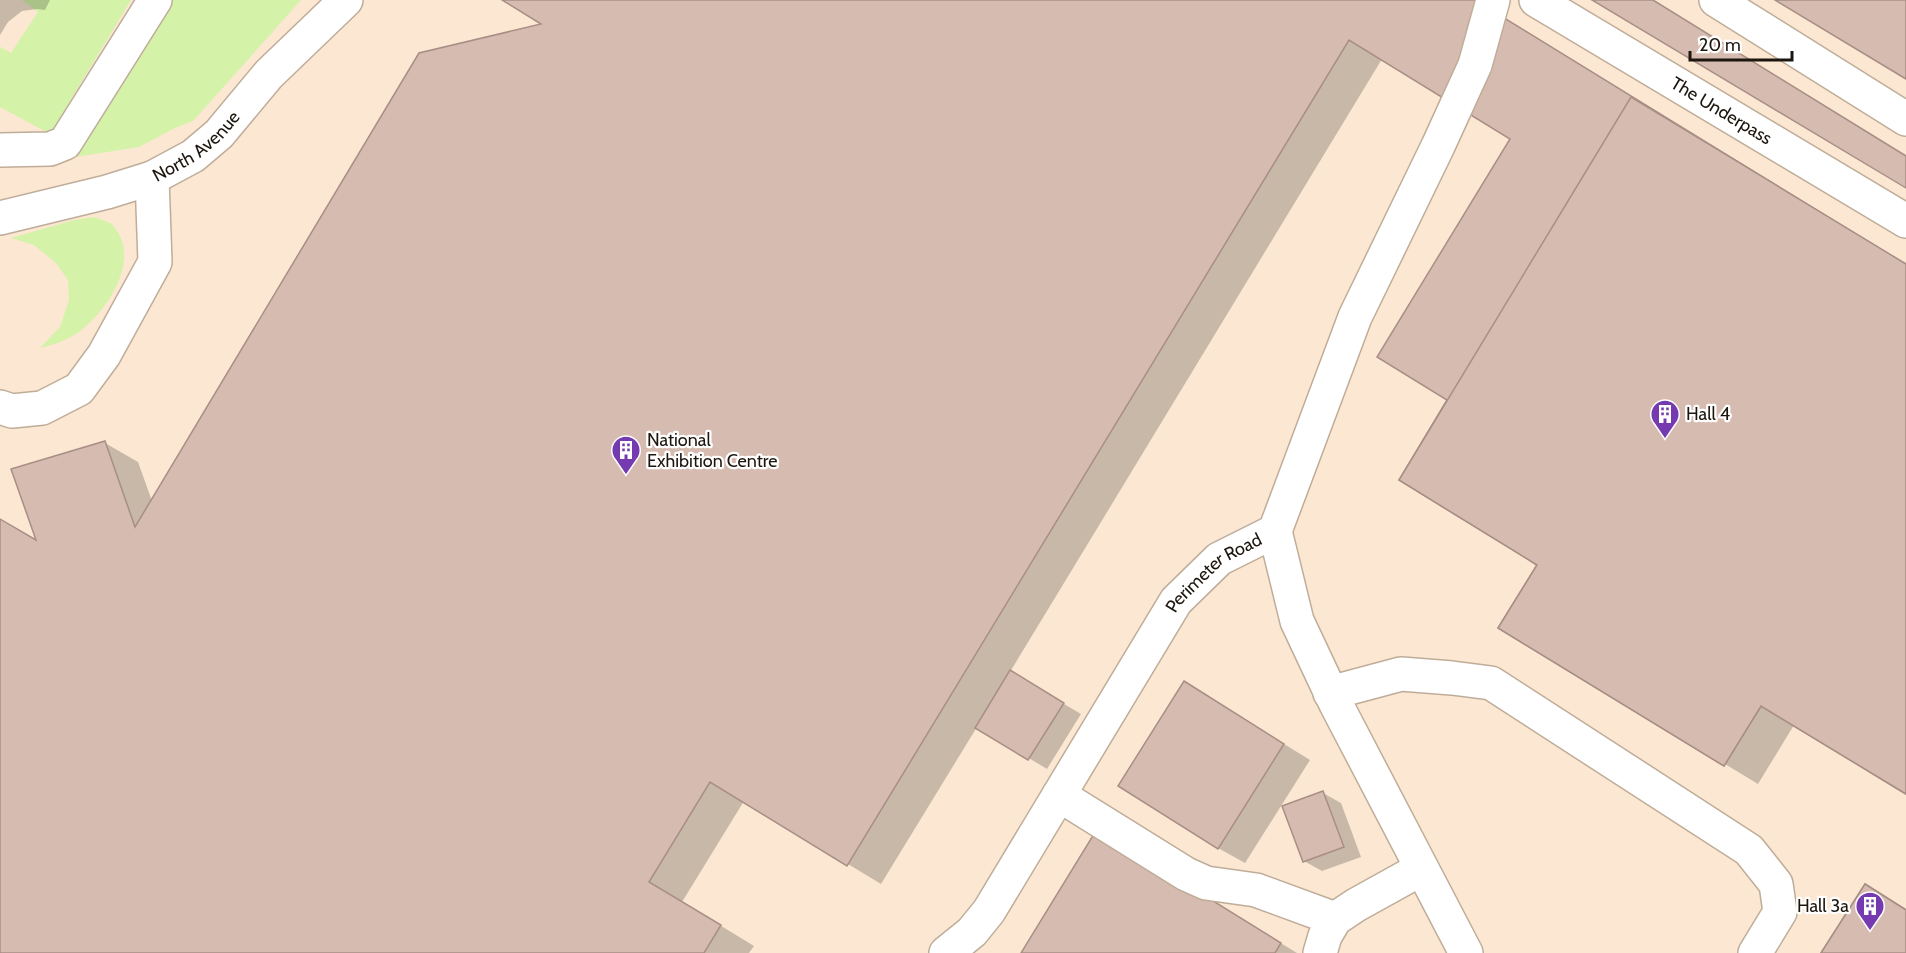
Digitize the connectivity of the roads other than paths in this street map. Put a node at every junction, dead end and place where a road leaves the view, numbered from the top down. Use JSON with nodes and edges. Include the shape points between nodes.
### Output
{"nodes":[{"id":1,"x":155,"y":0,"type":"edge"},
{"id":2,"x":346,"y":0,"type":"edge"},
{"id":3,"x":1493,"y":0,"type":"edge"},
{"id":4,"x":1536,"y":0,"type":"edge"},
{"id":5,"x":1716,"y":0,"type":"edge"},
{"id":6,"x":1906,"y":119,"type":"edge"},
{"id":7,"x":0,"y":150,"type":"edge"},
{"id":8,"x":152,"y":178,"type":"junction"},
{"id":9,"x":0,"y":218,"type":"edge"},
{"id":10,"x":1906,"y":221,"type":"edge"},
{"id":11,"x":0,"y":407,"type":"edge"},
{"id":12,"x":1275,"y":531,"type":"junction"},
{"id":13,"x":1330,"y":693,"type":"junction"},
{"id":14,"x":1059,"y":795,"type":"junction"},
{"id":15,"x":1421,"y":868,"type":"junction"},
{"id":16,"x":1335,"y":919,"type":"junction"},
{"id":17,"x":946,"y":953,"type":"edge"},
{"id":18,"x":1320,"y":953,"type":"edge"},
{"id":19,"x":1466,"y":953,"type":"edge"},
{"id":20,"x":1755,"y":953,"type":"edge"}],
"edges":[{"from":1,"to":7,"type":"street","via":[[65,143],[50,149]]},
{"from":2,"to":8,"type":"street","name":"North Avenue","via":[[269,74],[219,134],[193,156]]},
{"from":3,"to":12,"type":"street","via":[[1475,65],[1355,317]]},
{"from":4,"to":10,"type":"street","name":"The Underpass"},
{"from":5,"to":6,"type":"street"},
{"from":8,"to":9,"type":"street","name":"North Avenue"},
{"from":8,"to":11,"type":"street","via":[[155,262],[104,355],[79,388],[42,408],[12,411]]},
{"from":12,"to":13,"type":"street","name":"Perimeter Road","via":[[1297,621]]},
{"from":12,"to":14,"type":"street","name":"Perimeter Road","via":[[1219,559],[1176,601]]},
{"from":13,"to":15,"type":"street","name":"Perimeter Road"},
{"from":13,"to":20,"type":"street","via":[[1401,674],[1491,683],[1749,850],[1776,884],[1780,912]]},
{"from":14,"to":16,"type":"street","via":[[1206,883],[1256,890]]},
{"from":14,"to":17,"type":"street","name":"Perimeter Road","via":[[989,911],[972,932]]},
{"from":15,"to":16,"type":"street"},
{"from":15,"to":19,"type":"street","name":"Perimeter Road"},
{"from":16,"to":18,"type":"street"}]}
